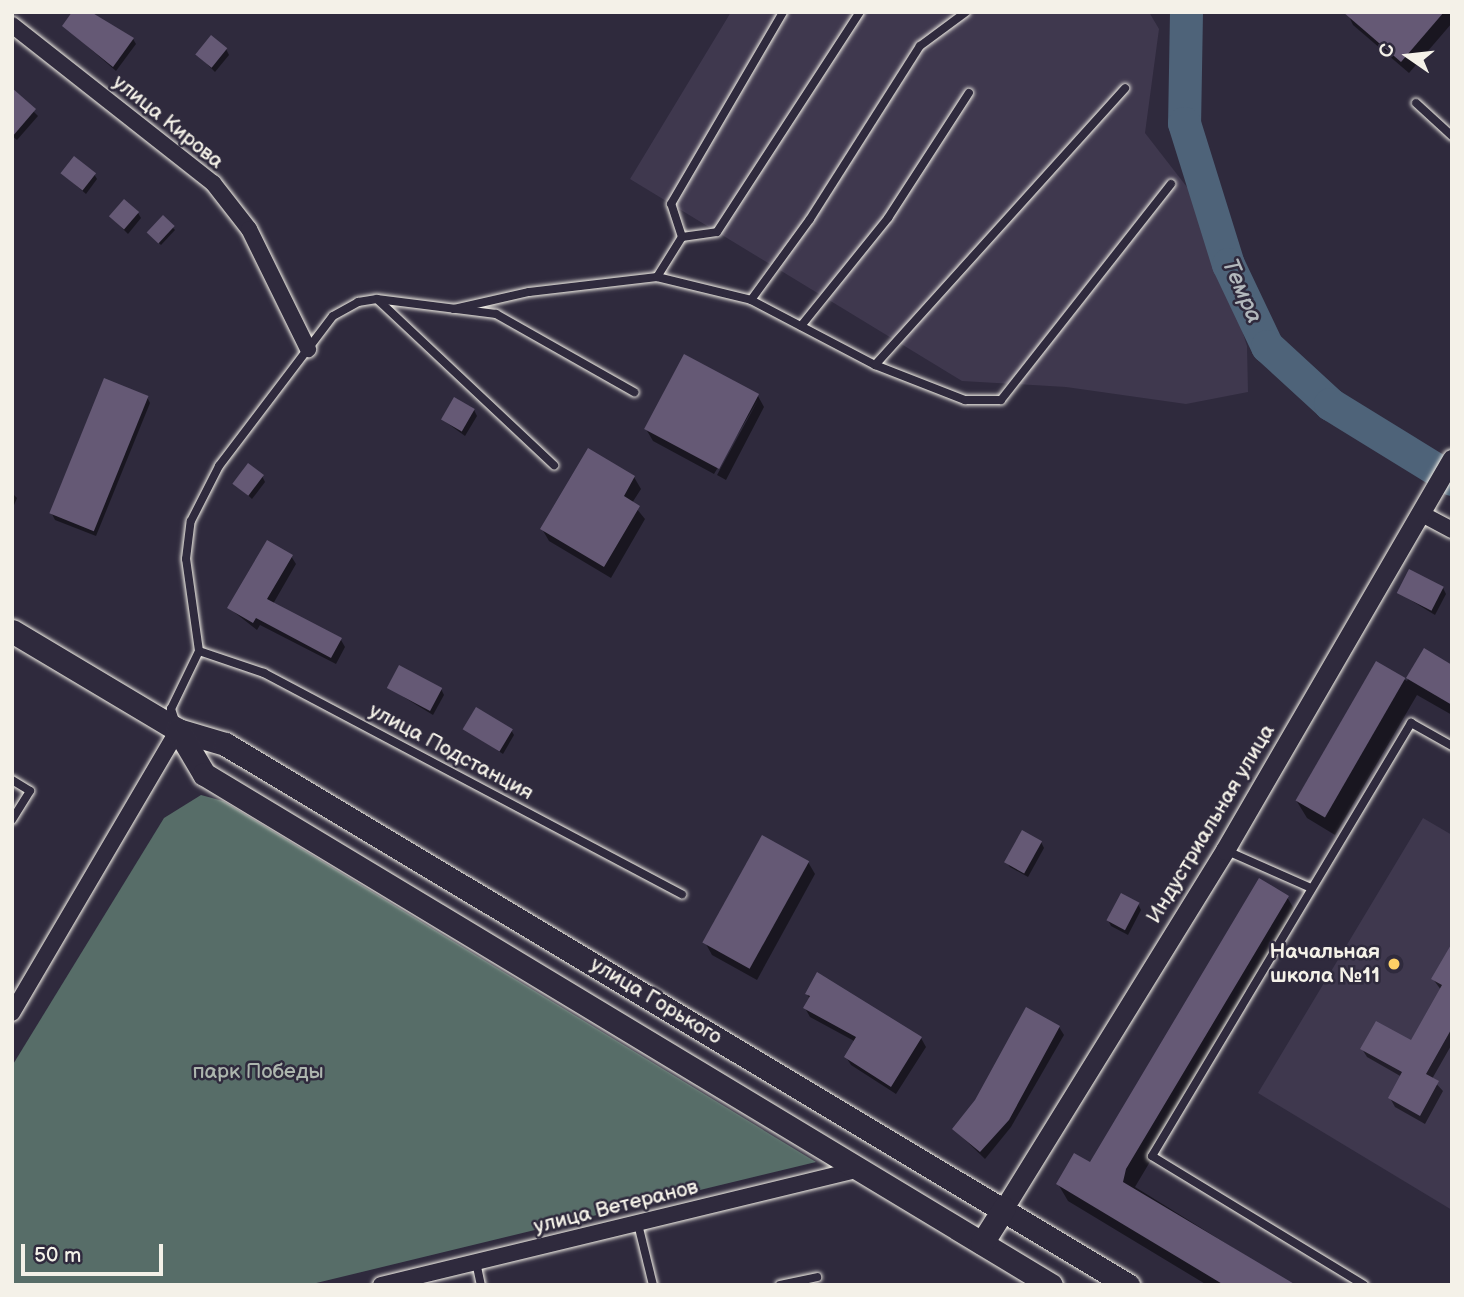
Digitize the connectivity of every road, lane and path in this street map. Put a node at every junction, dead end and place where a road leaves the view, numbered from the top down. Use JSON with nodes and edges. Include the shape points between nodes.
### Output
{"nodes":[{"id":1,"x":783,"y":12,"type":"edge"},
{"id":2,"x":860,"y":12,"type":"edge"},
{"id":3,"x":965,"y":12,"type":"edge"},
{"id":4,"x":12,"y":25,"type":"edge"},
{"id":5,"x":1125,"y":88,"type":"dead end"},
{"id":6,"x":969,"y":93,"type":"dead end"},
{"id":7,"x":1416,"y":103,"type":"dead end"},
{"id":8,"x":1452,"y":136,"type":"edge"},
{"id":9,"x":1171,"y":184,"type":"dead end"},
{"id":10,"x":682,"y":237,"type":"junction"},
{"id":11,"x":657,"y":276,"type":"junction"},
{"id":12,"x":377,"y":299,"type":"junction"},
{"id":13,"x":751,"y":300,"type":"junction"},
{"id":14,"x":454,"y":309,"type":"junction"},
{"id":15,"x":801,"y":326,"type":"junction"},
{"id":16,"x":308,"y":349,"type":"junction"},
{"id":17,"x":875,"y":365,"type":"junction"},
{"id":18,"x":634,"y":391,"type":"dead end"},
{"id":19,"x":1452,"y":459,"type":"edge"},
{"id":20,"x":554,"y":465,"type":"dead end"},
{"id":21,"x":1420,"y":513,"type":"junction"},
{"id":22,"x":1452,"y":530,"type":"edge"},
{"id":23,"x":12,"y":631,"type":"edge"},
{"id":24,"x":199,"y":651,"type":"junction"},
{"id":25,"x":178,"y":730,"type":"junction"},
{"id":26,"x":1452,"y":746,"type":"edge"},
{"id":27,"x":12,"y":780,"type":"edge"},
{"id":28,"x":12,"y":820,"type":"edge"},
{"id":29,"x":1224,"y":850,"type":"junction"},
{"id":30,"x":1311,"y":888,"type":"junction"},
{"id":31,"x":682,"y":894,"type":"dead end"},
{"id":32,"x":12,"y":1013,"type":"edge"},
{"id":33,"x":859,"y":1169,"type":"junction"},
{"id":34,"x":1004,"y":1208,"type":"junction"},
{"id":35,"x":638,"y":1224,"type":"junction"},
{"id":36,"x":982,"y":1243,"type":"junction"},
{"id":37,"x":476,"y":1262,"type":"junction"},
{"id":38,"x":817,"y":1277,"type":"dead end"},
{"id":39,"x":381,"y":1285,"type":"edge"},
{"id":40,"x":481,"y":1285,"type":"edge"},
{"id":41,"x":653,"y":1285,"type":"edge"},
{"id":42,"x":780,"y":1285,"type":"edge"},
{"id":43,"x":1051,"y":1285,"type":"edge"},
{"id":44,"x":1128,"y":1285,"type":"edge"},
{"id":45,"x":1364,"y":1285,"type":"edge"}],
"edges":[{"from":1,"to":10,"type":"lane","via":[[671,204]]},
{"from":2,"to":10,"type":"lane","via":[[717,232]]},
{"from":3,"to":13,"type":"lane","via":[[920,46],[810,219]]},
{"from":4,"to":16,"type":"street","name":"улица Кирова","via":[[213,183],[249,229]]},
{"from":5,"to":17,"type":"lane"},
{"from":6,"to":15,"type":"lane","via":[[888,218]]},
{"from":7,"to":8,"type":"lane"},
{"from":9,"to":17,"type":"lane","via":[[1001,400],[965,400]]},
{"from":10,"to":11,"type":"lane"},
{"from":11,"to":13,"type":"lane"},
{"from":11,"to":14,"type":"lane","via":[[529,292]]},
{"from":12,"to":14,"type":"lane"},
{"from":12,"to":16,"type":"lane","via":[[358,302],[333,316]]},
{"from":12,"to":20,"type":"lane"},
{"from":13,"to":15,"type":"lane"},
{"from":14,"to":18,"type":"lane","via":[[496,314]]},
{"from":15,"to":17,"type":"lane"},
{"from":16,"to":24,"type":"lane","via":[[219,466],[191,522],[186,559]]},
{"from":19,"to":21,"type":"street","name":"Индустриальная улица"},
{"from":21,"to":22,"type":"street"},
{"from":21,"to":29,"type":"street","name":"Индустриальная улица"},
{"from":23,"to":25,"type":"main road","name":"улица Горького"},
{"from":24,"to":25,"type":"lane","via":[[171,709]]},
{"from":24,"to":31,"type":"lane","name":"улица Подстанция","via":[[264,673]]},
{"from":25,"to":32,"type":"street"},
{"from":25,"to":33,"type":"main road","name":"улица Горького","via":[[204,774]]},
{"from":25,"to":34,"type":"main road","name":"улица Горького","via":[[225,744]]},
{"from":26,"to":30,"type":"lane","via":[[1411,723]]},
{"from":27,"to":28,"type":"lane","via":[[30,791]]},
{"from":29,"to":30,"type":"lane"},
{"from":29,"to":34,"type":"street","name":"Индустриальная улица"},
{"from":30,"to":45,"type":"lane","via":[[1152,1156]]},
{"from":33,"to":35,"type":"street","name":"улица Ветеранов"},
{"from":33,"to":36,"type":"main road","name":"улица Горького"},
{"from":34,"to":36,"type":"main road"},
{"from":34,"to":44,"type":"main road","name":"улица Горького"},
{"from":35,"to":37,"type":"street","name":"улица Ветеранов"},
{"from":35,"to":41,"type":"lane"},
{"from":36,"to":43,"type":"main road","name":"улица Горького"},
{"from":37,"to":39,"type":"street","name":"улица Ветеранов"},
{"from":37,"to":40,"type":"lane"},
{"from":38,"to":42,"type":"lane"}]}
